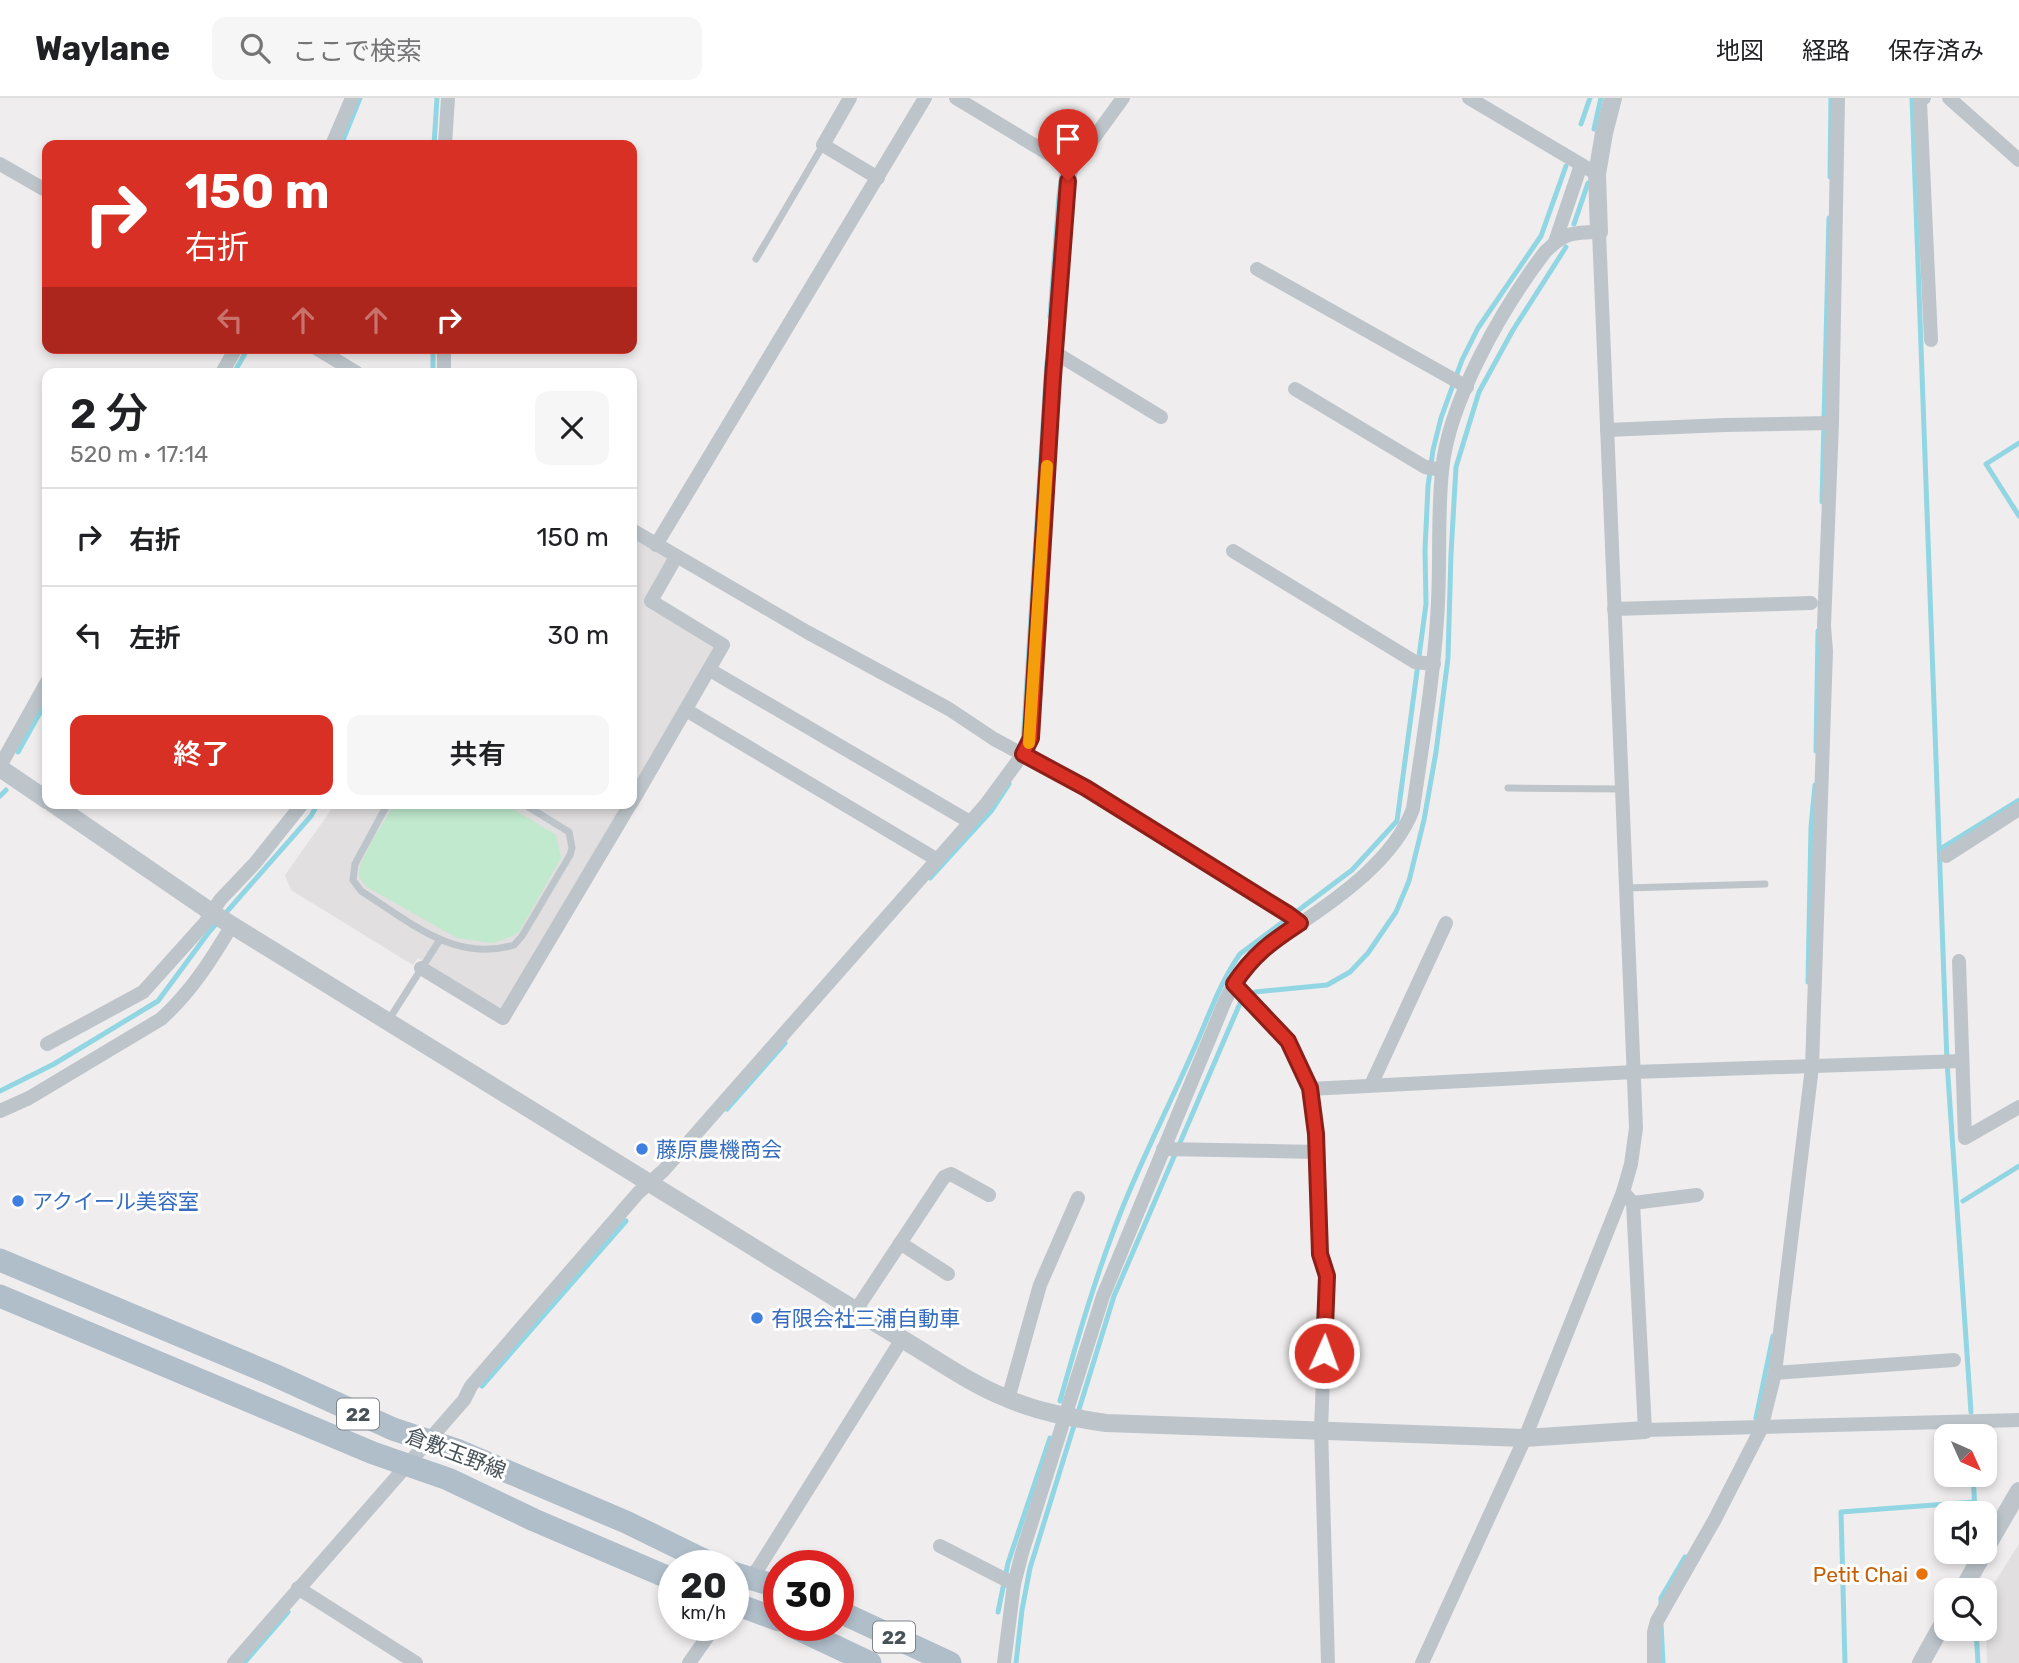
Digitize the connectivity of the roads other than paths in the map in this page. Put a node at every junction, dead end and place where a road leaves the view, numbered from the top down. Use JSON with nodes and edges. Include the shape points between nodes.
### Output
{"nodes":[{"id":1,"x":352,"y":98,"type":"edge"},
{"id":2,"x":448,"y":98,"type":"edge"},
{"id":3,"x":850,"y":98,"type":"edge"},
{"id":4,"x":925,"y":98,"type":"edge"},
{"id":5,"x":956,"y":98,"type":"edge"},
{"id":6,"x":1123,"y":98,"type":"edge"},
{"id":7,"x":1469,"y":98,"type":"edge"},
{"id":8,"x":1613,"y":98,"type":"edge"},
{"id":9,"x":1838,"y":98,"type":"edge"},
{"id":10,"x":1924,"y":98,"type":"edge"},
{"id":11,"x":1949,"y":98,"type":"edge"},
{"id":12,"x":334,"y":140,"type":"edge"},
{"id":13,"x":445,"y":140,"type":"edge"},
{"id":14,"x":823,"y":145,"type":"junction"},
{"id":15,"x":2019,"y":160,"type":"edge"},
{"id":16,"x":0,"y":164,"type":"edge"},
{"id":17,"x":1581,"y":165,"type":"junction"},
{"id":18,"x":1069,"y":166,"type":"junction"},
{"id":19,"x":1597,"y":174,"type":"junction"},
{"id":20,"x":878,"y":178,"type":"junction"},
{"id":21,"x":42,"y":188,"type":"edge"},
{"id":22,"x":1599,"y":232,"type":"junction"},
{"id":23,"x":1555,"y":242,"type":"junction"},
{"id":24,"x":756,"y":259,"type":"dead end"},
{"id":25,"x":1257,"y":269,"type":"dead end"},
{"id":26,"x":1931,"y":340,"type":"dead end"},
{"id":27,"x":1055,"y":352,"type":"junction"},
{"id":28,"x":326,"y":354,"type":"edge"},
{"id":29,"x":349,"y":368,"type":"edge"},
{"id":30,"x":1459,"y":382,"type":"junction"},
{"id":31,"x":1295,"y":389,"type":"dead end"},
{"id":32,"x":1161,"y":417,"type":"dead end"},
{"id":33,"x":1826,"y":423,"type":"junction"},
{"id":34,"x":1607,"y":430,"type":"junction"},
{"id":35,"x":1433,"y":469,"type":"junction"},
{"id":36,"x":637,"y":533,"type":"edge"},
{"id":37,"x":656,"y":545,"type":"junction"},
{"id":38,"x":1233,"y":551,"type":"dead end"},
{"id":39,"x":676,"y":557,"type":"junction"},
{"id":40,"x":1811,"y":603,"type":"dead end"},
{"id":41,"x":1614,"y":608,"type":"junction"},
{"id":42,"x":1424,"y":663,"type":"junction"},
{"id":43,"x":710,"y":670,"type":"junction"},
{"id":44,"x":42,"y":691,"type":"edge"},
{"id":45,"x":686,"y":710,"type":"junction"},
{"id":46,"x":1023,"y":754,"type":"junction"},
{"id":47,"x":0,"y":767,"type":"edge"},
{"id":48,"x":1508,"y":788,"type":"dead end"},
{"id":49,"x":1622,"y":789,"type":"junction"},
{"id":50,"x":637,"y":792,"type":"edge"},
{"id":51,"x":42,"y":796,"type":"edge"},
{"id":52,"x":61,"y":809,"type":"edge"},
{"id":53,"x":298,"y":809,"type":"edge"},
{"id":54,"x":385,"y":809,"type":"edge"},
{"id":55,"x":532,"y":809,"type":"edge"},
{"id":56,"x":627,"y":809,"type":"edge"},
{"id":57,"x":2019,"y":809,"type":"edge"},
{"id":58,"x":970,"y":822,"type":"junction"},
{"id":59,"x":1946,"y":856,"type":"dead end"},
{"id":60,"x":936,"y":859,"type":"junction"},
{"id":61,"x":1765,"y":884,"type":"dead end"},
{"id":62,"x":1626,"y":888,"type":"junction"},
{"id":63,"x":1294,"y":918,"type":"junction"},
{"id":64,"x":222,"y":919,"type":"junction"},
{"id":65,"x":1446,"y":923,"type":"dead end"},
{"id":66,"x":439,"y":940,"type":"junction"},
{"id":67,"x":1959,"y":961,"type":"dead end"},
{"id":68,"x":421,"y":968,"type":"junction"},
{"id":69,"x":1242,"y":992,"type":"junction"},
{"id":70,"x":387,"y":1022,"type":"junction"},
{"id":71,"x":47,"y":1044,"type":"dead end"},
{"id":72,"x":1962,"y":1061,"type":"junction"},
{"id":73,"x":1807,"y":1067,"type":"junction"},
{"id":74,"x":1634,"y":1073,"type":"junction"},
{"id":75,"x":1371,"y":1085,"type":"junction"},
{"id":76,"x":1310,"y":1088,"type":"junction"},
{"id":77,"x":2019,"y":1107,"type":"edge"},
{"id":78,"x":0,"y":1111,"type":"edge"},
{"id":79,"x":1172,"y":1149,"type":"junction"},
{"id":80,"x":1317,"y":1152,"type":"junction"},
{"id":81,"x":649,"y":1184,"type":"junction"},
{"id":82,"x":1623,"y":1192,"type":"junction"},
{"id":83,"x":989,"y":1195,"type":"dead end"},
{"id":84,"x":1697,"y":1195,"type":"dead end"},
{"id":85,"x":1077,"y":1198,"type":"dead end"},
{"id":86,"x":1633,"y":1203,"type":"junction"},
{"id":87,"x":900,"y":1243,"type":"junction"},
{"id":88,"x":0,"y":1260,"type":"edge"},
{"id":89,"x":948,"y":1274,"type":"dead end"},
{"id":90,"x":0,"y":1296,"type":"edge"},
{"id":91,"x":856,"y":1310,"type":"junction"},
{"id":92,"x":902,"y":1339,"type":"junction"},
{"id":93,"x":1954,"y":1360,"type":"dead end"},
{"id":94,"x":1775,"y":1373,"type":"junction"},
{"id":95,"x":1007,"y":1399,"type":"junction"},
{"id":96,"x":1075,"y":1419,"type":"junction"},
{"id":97,"x":2019,"y":1420,"type":"edge"},
{"id":98,"x":1321,"y":1429,"type":"junction"},
{"id":99,"x":1761,"y":1429,"type":"junction"},
{"id":100,"x":1644,"y":1430,"type":"junction"},
{"id":101,"x":1525,"y":1438,"type":"junction"},
{"id":102,"x":428,"y":1441,"type":"junction"},
{"id":103,"x":407,"y":1466,"type":"junction"},
{"id":104,"x":2019,"y":1491,"type":"edge"},
{"id":105,"x":1997,"y":1529,"type":"edge"},
{"id":106,"x":940,"y":1546,"type":"dead end"},
{"id":107,"x":683,"y":1550,"type":"edge"},
{"id":108,"x":749,"y":1566,"type":"edge"},
{"id":109,"x":658,"y":1573,"type":"edge"},
{"id":110,"x":1007,"y":1580,"type":"junction"},
{"id":111,"x":302,"y":1591,"type":"junction"},
{"id":112,"x":854,"y":1618,"type":"edge"},
{"id":113,"x":1934,"y":1640,"type":"edge"},
{"id":114,"x":705,"y":1641,"type":"edge"},
{"id":115,"x":824,"y":1641,"type":"edge"},
{"id":116,"x":234,"y":1663,"type":"edge"},
{"id":117,"x":415,"y":1663,"type":"edge"},
{"id":118,"x":690,"y":1663,"type":"edge"},
{"id":119,"x":870,"y":1663,"type":"edge"},
{"id":120,"x":950,"y":1663,"type":"edge"},
{"id":121,"x":1004,"y":1663,"type":"edge"},
{"id":122,"x":1328,"y":1663,"type":"edge"},
{"id":123,"x":1422,"y":1663,"type":"edge"},
{"id":124,"x":1654,"y":1663,"type":"edge"},
{"id":125,"x":1921,"y":1663,"type":"edge"}],
"edges":[{"from":1,"to":12,"type":"street"},
{"from":2,"to":13,"type":"street"},
{"from":3,"to":14,"type":"street"},
{"from":4,"to":20,"type":"street"},
{"from":5,"to":18,"type":"street"},
{"from":6,"to":18,"type":"street"},
{"from":7,"to":17,"type":"street"},
{"from":8,"to":19,"type":"street"},
{"from":9,"to":33,"type":"street"},
{"from":10,"to":26,"type":"street","via":[[1920,101]]},
{"from":11,"to":15,"type":"street"},
{"from":14,"to":20,"type":"street"},
{"from":14,"to":24,"type":"lane"},
{"from":16,"to":21,"type":"street"},
{"from":17,"to":19,"type":"street"},
{"from":17,"to":23,"type":"street"},
{"from":18,"to":27,"type":"street"},
{"from":19,"to":22,"type":"street"},
{"from":20,"to":37,"type":"street"},
{"from":22,"to":23,"type":"street","via":[[1575,232]]},
{"from":22,"to":34,"type":"street"},
{"from":23,"to":30,"type":"street"},
{"from":25,"to":30,"type":"street"},
{"from":27,"to":32,"type":"street"},
{"from":27,"to":46,"type":"street","via":[[1031,738]]},
{"from":28,"to":29,"type":"street"},
{"from":30,"to":35,"type":"street","via":[[1452,427]]},
{"from":31,"to":35,"type":"street"},
{"from":33,"to":34,"type":"street"},
{"from":33,"to":73,"type":"street"},
{"from":34,"to":41,"type":"street"},
{"from":35,"to":42,"type":"street"},
{"from":36,"to":37,"type":"street"},
{"from":37,"to":39,"type":"street"},
{"from":38,"to":42,"type":"street"},
{"from":39,"to":43,"type":"street","via":[[652,601],[723,645]]},
{"from":39,"to":46,"type":"street"},
{"from":40,"to":41,"type":"street"},
{"from":41,"to":49,"type":"street"},
{"from":42,"to":63,"type":"street","via":[[1413,809],[1407,823],[1381,858]]},
{"from":43,"to":45,"type":"street"},
{"from":43,"to":58,"type":"street"},
{"from":44,"to":47,"type":"street"},
{"from":45,"to":50,"type":"street"},
{"from":45,"to":60,"type":"street"},
{"from":46,"to":58,"type":"street"},
{"from":46,"to":63,"type":"street","via":[[1086,788]]},
{"from":47,"to":51,"type":"street"},
{"from":48,"to":49,"type":"lane"},
{"from":49,"to":62,"type":"street"},
{"from":52,"to":64,"type":"street"},
{"from":53,"to":64,"type":"street","via":[[256,862]]},
{"from":54,"to":66,"type":"lane","via":[[355,864],[353,880],[361,891]]},
{"from":55,"to":66,"type":"lane","via":[[569,832],[572,848],[523,936],[505,948],[471,950]]},
{"from":56,"to":68,"type":"street","via":[[503,1018]]},
{"from":57,"to":59,"type":"street"},
{"from":58,"to":60,"type":"street"},
{"from":60,"to":81,"type":"street"},
{"from":61,"to":62,"type":"lane"},
{"from":62,"to":74,"type":"street"},
{"from":63,"to":69,"type":"street","via":[[1249,962]]},
{"from":64,"to":70,"type":"street"},
{"from":64,"to":71,"type":"street","via":[[205,923],[143,992]]},
{"from":64,"to":78,"type":"street","via":[[211,960],[161,1019]]},
{"from":65,"to":75,"type":"street"},
{"from":66,"to":68,"type":"lane"},
{"from":67,"to":72,"type":"street"},
{"from":68,"to":70,"type":"lane"},
{"from":69,"to":76,"type":"street","via":[[1288,1041]]},
{"from":69,"to":79,"type":"street"},
{"from":70,"to":81,"type":"street"},
{"from":72,"to":73,"type":"street"},
{"from":72,"to":77,"type":"street","via":[[1965,1138]]},
{"from":73,"to":74,"type":"street"},
{"from":73,"to":94,"type":"street"},
{"from":74,"to":75,"type":"street"},
{"from":74,"to":82,"type":"street","via":[[1636,1128]]},
{"from":75,"to":76,"type":"street"},
{"from":76,"to":80,"type":"street"},
{"from":79,"to":80,"type":"street"},
{"from":79,"to":96,"type":"street","via":[[1103,1296]]},
{"from":80,"to":98,"type":"street","via":[[1320,1254],[1327,1276]]},
{"from":81,"to":91,"type":"street"},
{"from":81,"to":102,"type":"street"},
{"from":82,"to":86,"type":"street"},
{"from":82,"to":101,"type":"street"},
{"from":83,"to":87,"type":"street","via":[[951,1174],[943,1177]]},
{"from":84,"to":86,"type":"street"},
{"from":85,"to":95,"type":"street","via":[[1040,1285]]},
{"from":86,"to":100,"type":"street"},
{"from":87,"to":89,"type":"street"},
{"from":87,"to":91,"type":"street"},
{"from":88,"to":102,"type":"main road","name":"倉敷玉野線","number":"22"},
{"from":90,"to":103,"type":"main road","name":"倉敷玉野線","number":"22"},
{"from":91,"to":92,"type":"street"},
{"from":92,"to":95,"type":"street"},
{"from":92,"to":108,"type":"street"},
{"from":93,"to":94,"type":"street"},
{"from":94,"to":99,"type":"street"},
{"from":95,"to":96,"type":"street"},
{"from":96,"to":98,"type":"street"},
{"from":96,"to":110,"type":"street"},
{"from":97,"to":99,"type":"street"},
{"from":98,"to":101,"type":"street"},
{"from":98,"to":122,"type":"street"},
{"from":99,"to":100,"type":"street"},
{"from":99,"to":124,"type":"street","via":[[1660,1615],[1654,1632]]},
{"from":100,"to":101,"type":"street"},
{"from":101,"to":123,"type":"street"},
{"from":102,"to":103,"type":"street"},
{"from":102,"to":107,"type":"main road","name":"倉敷玉野線","number":"22"},
{"from":103,"to":109,"type":"main road","name":"倉敷玉野線","number":"22","via":[[448,1479]]},
{"from":103,"to":111,"type":"street"},
{"from":104,"to":105,"type":"street"},
{"from":106,"to":110,"type":"street"},
{"from":110,"to":121,"type":"street"},
{"from":111,"to":116,"type":"street"},
{"from":111,"to":117,"type":"street"},
{"from":112,"to":120,"type":"main road","number":"22"},
{"from":113,"to":125,"type":"street"},
{"from":114,"to":118,"type":"street"},
{"from":115,"to":119,"type":"main road","number":"22"}]}
